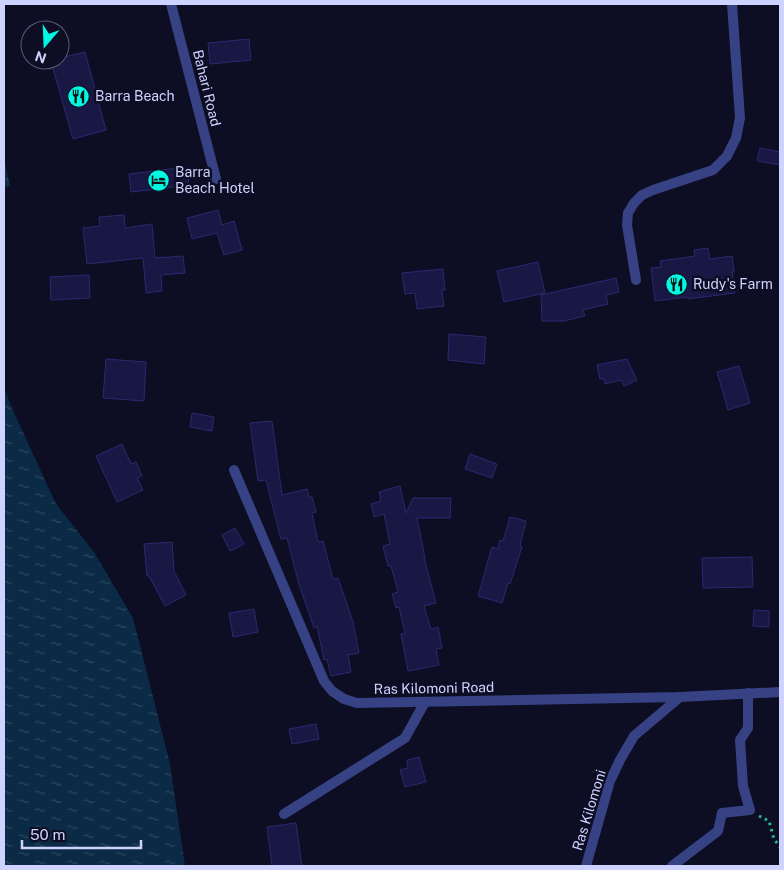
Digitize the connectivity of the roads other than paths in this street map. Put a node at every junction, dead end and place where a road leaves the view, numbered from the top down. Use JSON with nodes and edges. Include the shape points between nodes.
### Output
{"nodes":[{"id":1,"x":171,"y":4,"type":"edge"},
{"id":2,"x":732,"y":4,"type":"edge"},
{"id":3,"x":216,"y":179,"type":"dead end"},
{"id":4,"x":636,"y":280,"type":"dead end"},
{"id":5,"x":234,"y":470,"type":"dead end"},
{"id":6,"x":780,"y":692,"type":"edge"},
{"id":7,"x":748,"y":693,"type":"junction"},
{"id":8,"x":680,"y":697,"type":"junction"},
{"id":9,"x":425,"y":702,"type":"junction"},
{"id":10,"x":284,"y":814,"type":"dead end"},
{"id":11,"x":586,"y":866,"type":"edge"},
{"id":12,"x":672,"y":866,"type":"edge"}],
"edges":[{"from":1,"to":3,"type":"street","name":"Bahari Road"},
{"from":2,"to":4,"type":"street","via":[[740,118],[736,138],[713,170],[653,190],[634,203],[626,225]]},
{"from":5,"to":9,"type":"street","name":"Ras Kilomoni Road","via":[[324,680],[332,691],[357,703]]},
{"from":6,"to":7,"type":"street","name":"Ras Kilomoni Road"},
{"from":7,"to":8,"type":"street","name":"Ras Kilomoni Road"},
{"from":7,"to":12,"type":"street","via":[[748,728],[740,740],[743,786],[750,810],[722,813],[718,831]]},
{"from":8,"to":9,"type":"street","name":"Ras Kilomoni Road"},
{"from":8,"to":11,"type":"street","name":"Ras Kilomoni","via":[[634,736],[620,760],[610,781]]},
{"from":9,"to":10,"type":"street","via":[[404,738]]}]}
